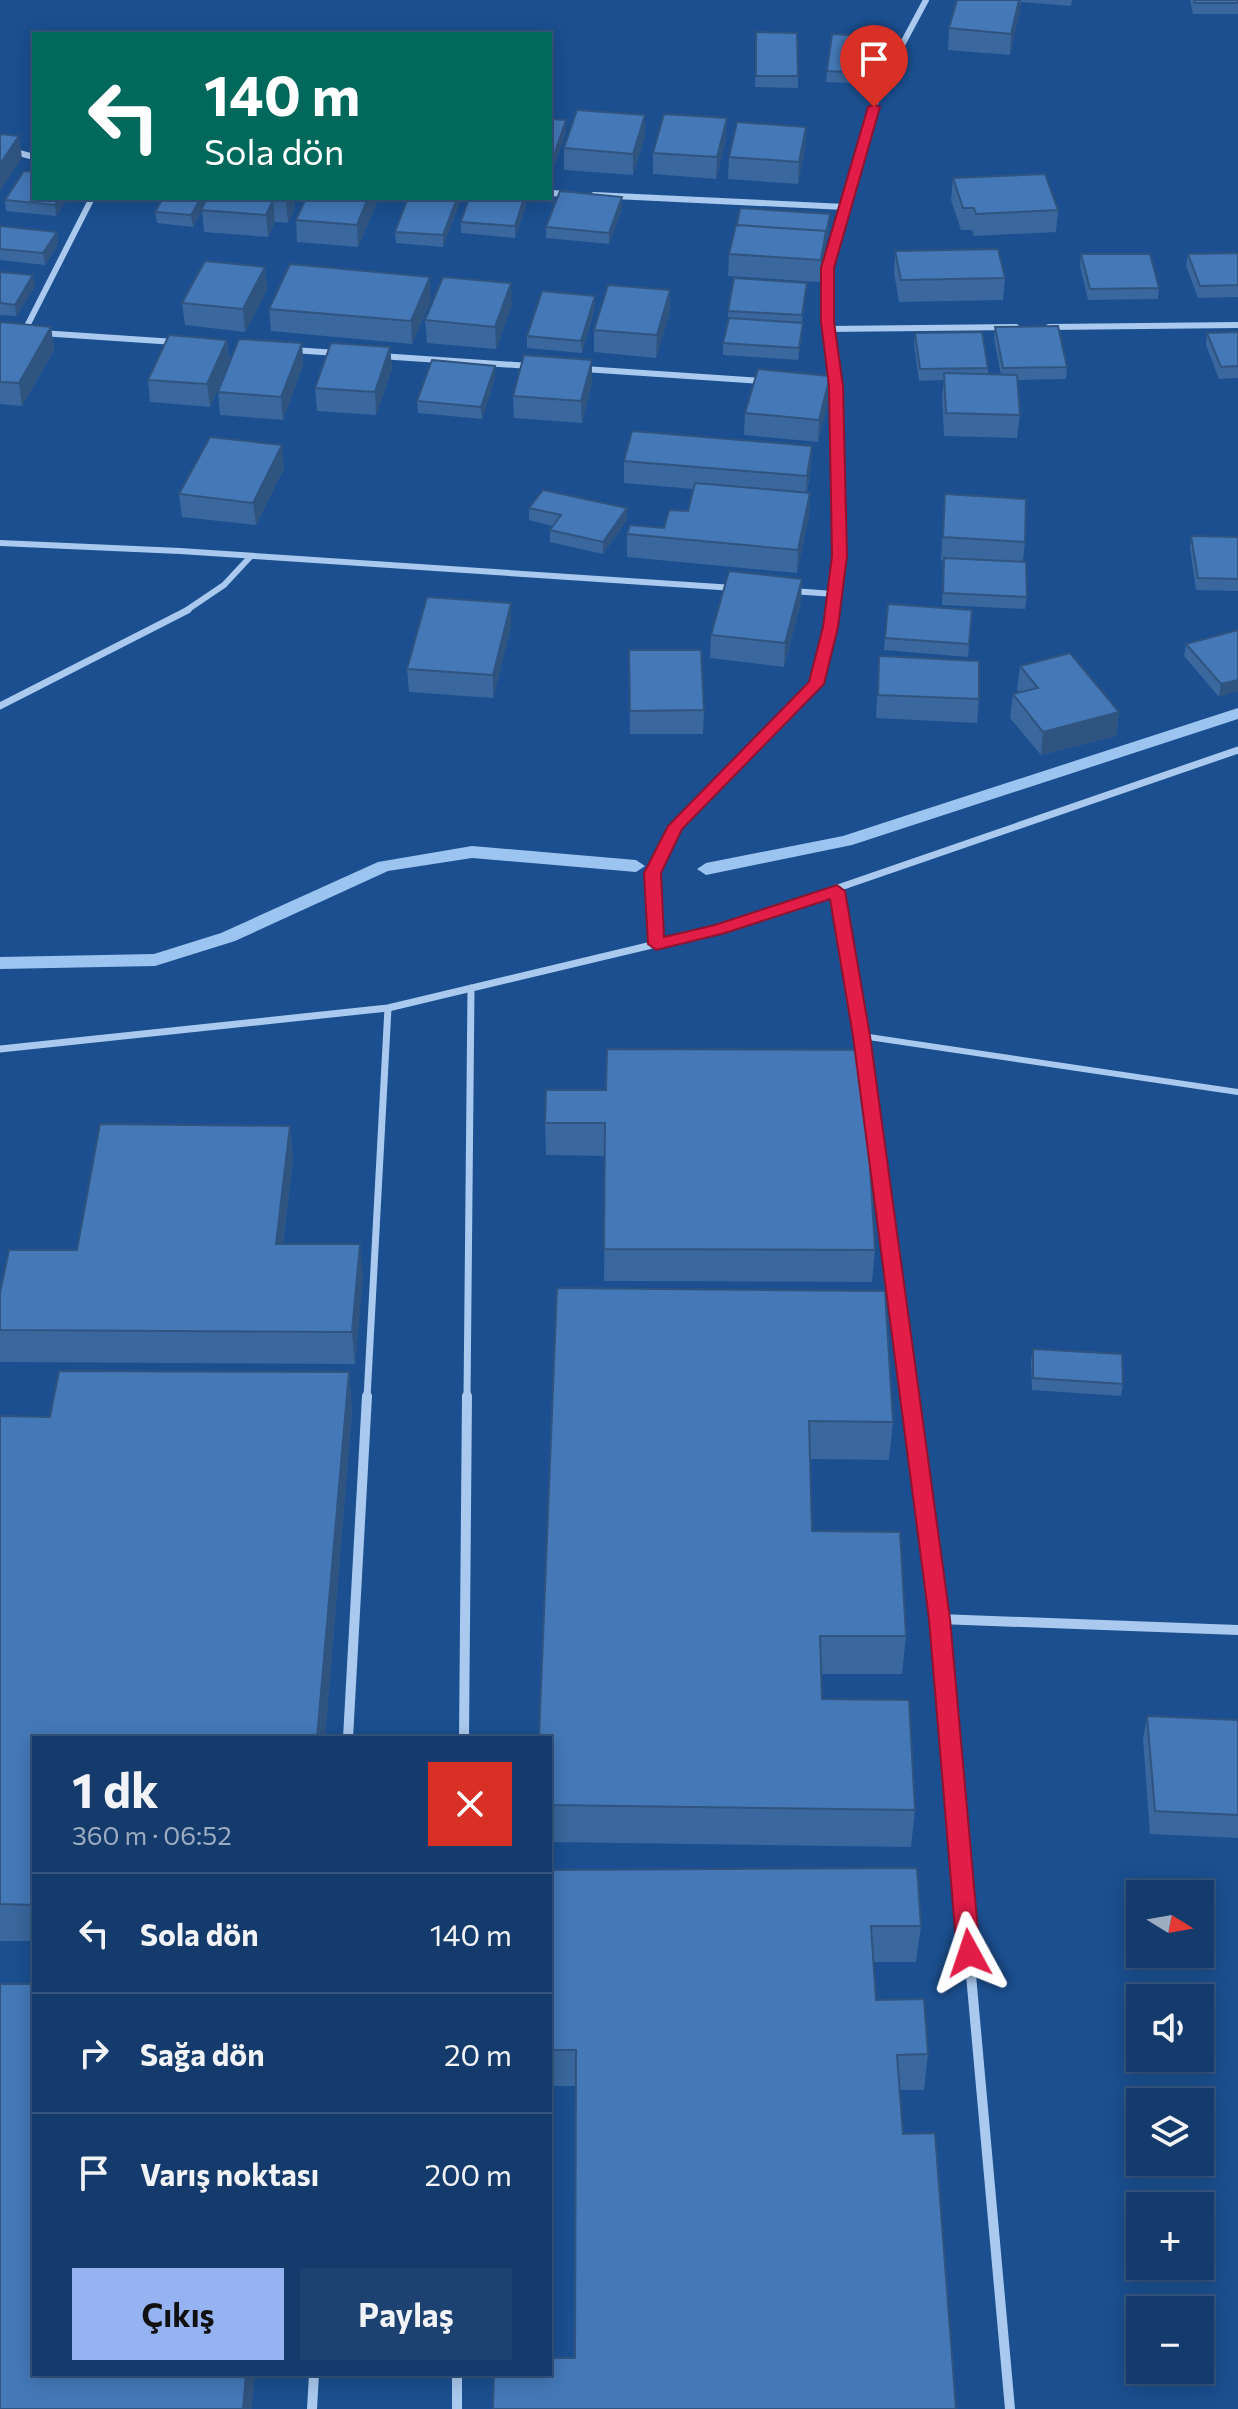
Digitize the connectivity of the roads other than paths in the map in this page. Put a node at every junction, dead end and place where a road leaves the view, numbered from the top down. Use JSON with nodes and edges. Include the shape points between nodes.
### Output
{"nodes":[{"id":1,"x":926,"y":0,"type":"edge"},
{"id":2,"x":0,"y":148,"type":"edge"},
{"id":3,"x":32,"y":156,"type":"edge"},
{"id":4,"x":552,"y":193,"type":"edge"},
{"id":5,"x":91,"y":200,"type":"edge"},
{"id":6,"x":845,"y":207,"type":"junction"},
{"id":7,"x":1238,"y":325,"type":"edge"},
{"id":8,"x":1017,"y":327,"type":"edge"},
{"id":9,"x":1033,"y":327,"type":"edge"},
{"id":10,"x":828,"y":329,"type":"junction"},
{"id":11,"x":12,"y":331,"type":"edge"},
{"id":12,"x":24,"y":332,"type":"junction"},
{"id":13,"x":183,"y":343,"type":"edge"},
{"id":14,"x":279,"y":349,"type":"edge"},
{"id":15,"x":342,"y":353,"type":"edge"},
{"id":16,"x":374,"y":355,"type":"edge"},
{"id":17,"x":534,"y":366,"type":"edge"},
{"id":18,"x":581,"y":369,"type":"edge"},
{"id":19,"x":772,"y":382,"type":"edge"},
{"id":20,"x":820,"y":385,"type":"edge"},
{"id":21,"x":836,"y":386,"type":"junction"},
{"id":22,"x":0,"y":543,"type":"edge"},
{"id":23,"x":251,"y":556,"type":"junction"},
{"id":24,"x":740,"y":588,"type":"edge"},
{"id":25,"x":788,"y":591,"type":"edge"},
{"id":26,"x":835,"y":594,"type":"junction"},
{"id":27,"x":0,"y":706,"type":"edge"},
{"id":28,"x":1238,"y":750,"type":"edge"},
{"id":29,"x":837,"y":891,"type":"junction"},
{"id":30,"x":656,"y":944,"type":"junction"},
{"id":31,"x":471,"y":988,"type":"junction"},
{"id":32,"x":388,"y":1008,"type":"junction"},
{"id":33,"x":862,"y":1036,"type":"junction"},
{"id":34,"x":0,"y":1049,"type":"edge"},
{"id":35,"x":1238,"y":1092,"type":"edge"},
{"id":36,"x":939,"y":1619,"type":"junction"},
{"id":37,"x":1238,"y":1630,"type":"edge"},
{"id":38,"x":348,"y":1736,"type":"edge"},
{"id":39,"x":464,"y":1736,"type":"edge"},
{"id":40,"x":314,"y":2376,"type":"edge"},
{"id":41,"x":457,"y":2376,"type":"edge"},
{"id":42,"x":312,"y":2409,"type":"edge"},
{"id":43,"x":457,"y":2409,"type":"edge"},
{"id":44,"x":1010,"y":2409,"type":"edge"}],
"edges":[{"from":1,"to":6,"type":"street","via":[[880,86]]},
{"from":2,"to":3,"type":"street"},
{"from":4,"to":6,"type":"street"},
{"from":5,"to":12,"type":"street"},
{"from":6,"to":10,"type":"street","via":[[827,268]]},
{"from":7,"to":9,"type":"street"},
{"from":8,"to":10,"type":"street"},
{"from":10,"to":21,"type":"street"},
{"from":11,"to":12,"type":"street"},
{"from":12,"to":13,"type":"street"},
{"from":14,"to":15,"type":"street"},
{"from":16,"to":17,"type":"street"},
{"from":18,"to":19,"type":"street"},
{"from":20,"to":21,"type":"street"},
{"from":21,"to":26,"type":"street"},
{"from":22,"to":23,"type":"street"},
{"from":23,"to":24,"type":"street"},
{"from":23,"to":27,"type":"street","via":[[231,583],[190,610]]},
{"from":25,"to":26,"type":"street"},
{"from":26,"to":30,"type":"street","via":[[816,684],[676,826],[652,873]]},
{"from":28,"to":29,"type":"street"},
{"from":29,"to":30,"type":"street"},
{"from":29,"to":33,"type":"street"},
{"from":30,"to":31,"type":"street"},
{"from":31,"to":32,"type":"street"},
{"from":31,"to":39,"type":"street"},
{"from":32,"to":34,"type":"street"},
{"from":32,"to":38,"type":"street"},
{"from":33,"to":35,"type":"lane"},
{"from":33,"to":36,"type":"street"},
{"from":36,"to":37,"type":"street"},
{"from":36,"to":44,"type":"street"},
{"from":40,"to":42,"type":"street"},
{"from":41,"to":43,"type":"street"}]}
